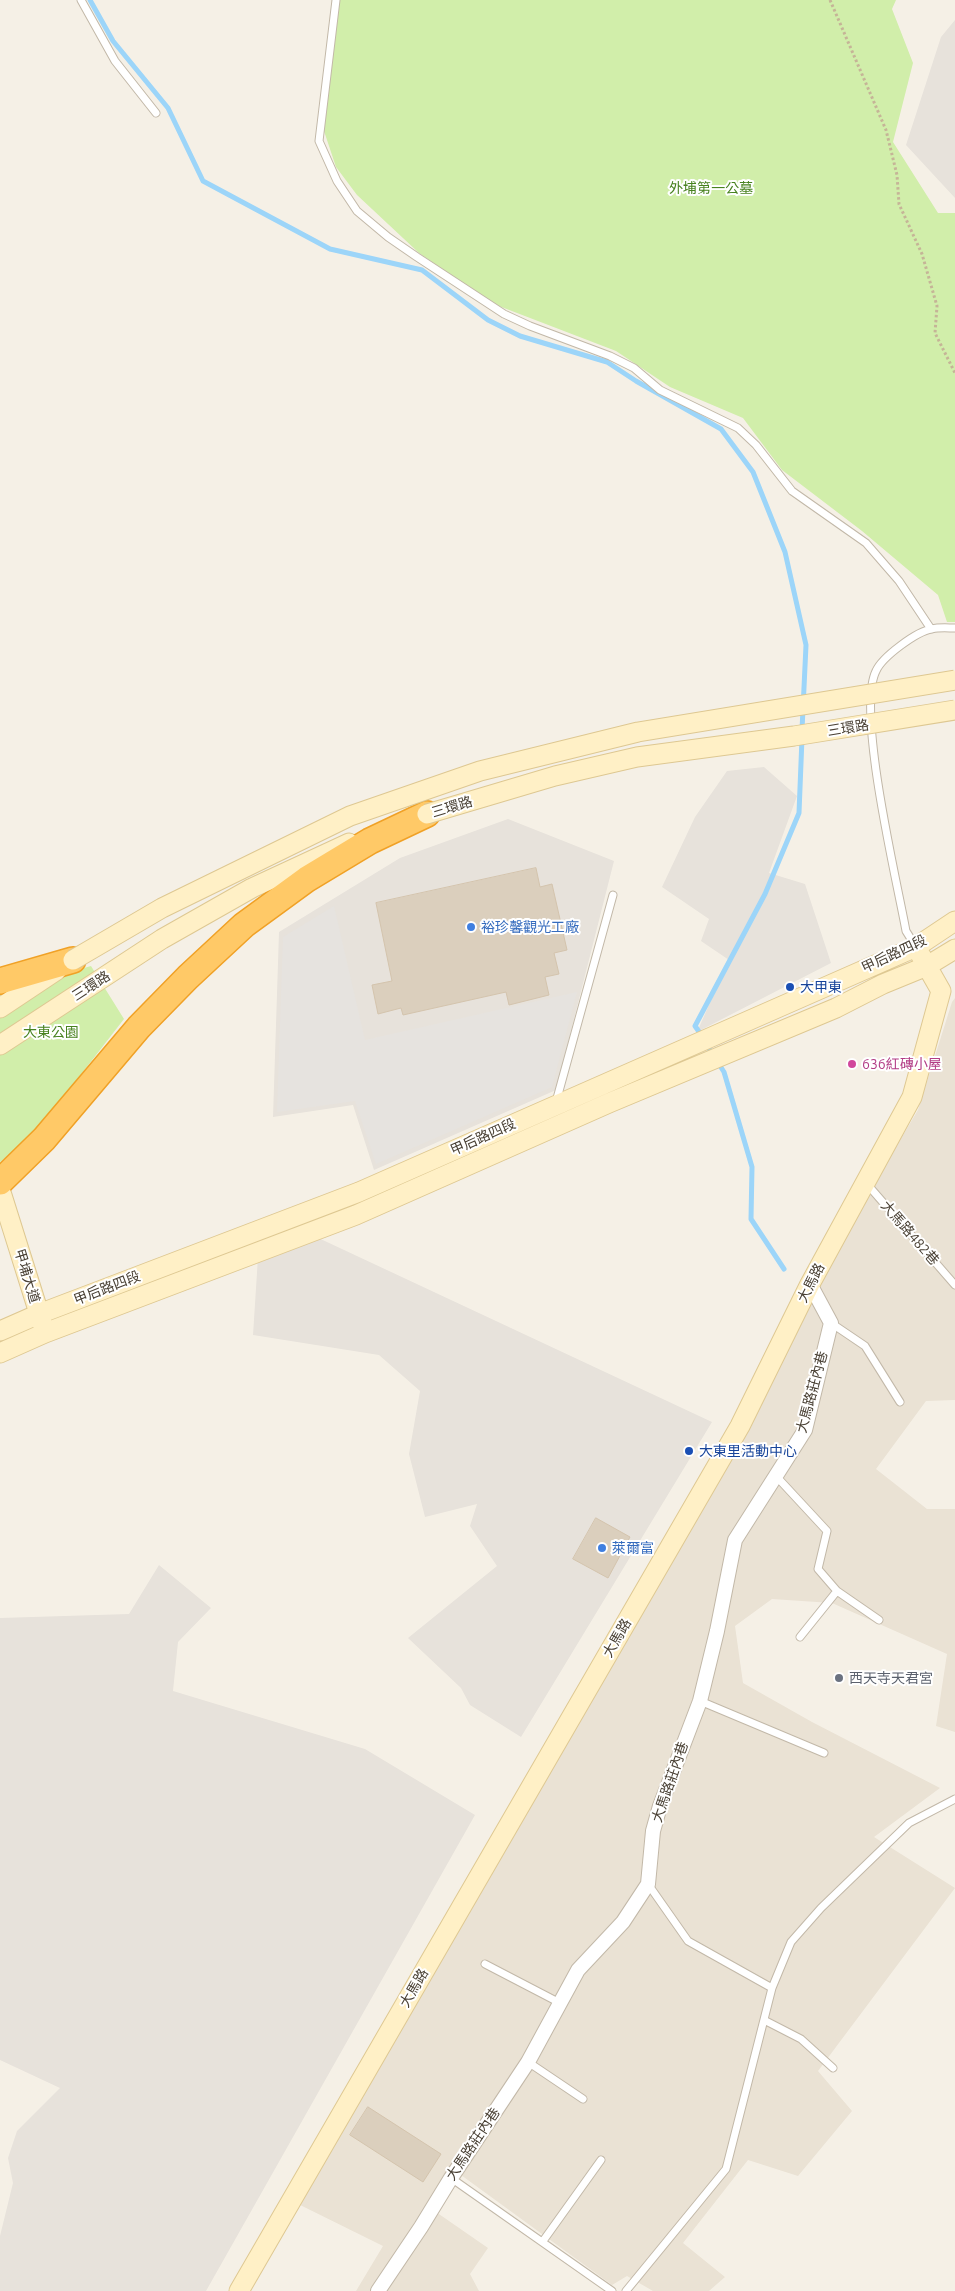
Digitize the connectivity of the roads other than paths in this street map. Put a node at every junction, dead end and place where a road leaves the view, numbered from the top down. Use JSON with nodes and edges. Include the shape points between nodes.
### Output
{"nodes":[{"id":1,"x":81,"y":0,"type":"edge"},
{"id":2,"x":336,"y":0,"type":"edge"},
{"id":3,"x":156,"y":113,"type":"dead end"},
{"id":4,"x":955,"y":628,"type":"edge"},
{"id":5,"x":931,"y":629,"type":"junction"},
{"id":6,"x":955,"y":680,"type":"edge"},
{"id":7,"x":955,"y":710,"type":"edge"},
{"id":8,"x":427,"y":814,"type":"junction"},
{"id":9,"x":613,"y":895,"type":"dead end"},
{"id":10,"x":955,"y":921,"type":"edge"},
{"id":11,"x":916,"y":946,"type":"junction"},
{"id":12,"x":955,"y":949,"type":"edge"},
{"id":13,"x":73,"y":960,"type":"junction"},
{"id":14,"x":927,"y":966,"type":"junction"},
{"id":15,"x":0,"y":981,"type":"edge"},
{"id":16,"x":0,"y":1008,"type":"edge"},
{"id":17,"x":0,"y":1045,"type":"edge"},
{"id":18,"x":555,"y":1105,"type":"junction"},
{"id":19,"x":0,"y":1182,"type":"edge"},
{"id":20,"x":865,"y":1182,"type":"junction"},
{"id":21,"x":0,"y":1189,"type":"edge"},
{"id":22,"x":810,"y":1284,"type":"junction"},
{"id":23,"x":955,"y":1285,"type":"edge"},
{"id":24,"x":39,"y":1314,"type":"junction"},
{"id":25,"x":830,"y":1323,"type":"junction"},
{"id":26,"x":0,"y":1331,"type":"edge"},
{"id":27,"x":46,"y":1333,"type":"junction"},
{"id":28,"x":0,"y":1353,"type":"edge"},
{"id":29,"x":900,"y":1402,"type":"dead end"},
{"id":30,"x":776,"y":1476,"type":"junction"},
{"id":31,"x":837,"y":1591,"type":"junction"},
{"id":32,"x":878,"y":1620,"type":"dead end"},
{"id":33,"x":800,"y":1637,"type":"dead end"},
{"id":34,"x":700,"y":1701,"type":"junction"},
{"id":35,"x":824,"y":1753,"type":"dead end"},
{"id":36,"x":955,"y":1799,"type":"edge"},
{"id":37,"x":648,"y":1884,"type":"junction"},
{"id":38,"x":485,"y":1964,"type":"dead end"},
{"id":39,"x":772,"y":1988,"type":"junction"},
{"id":40,"x":560,"y":2003,"type":"junction"},
{"id":41,"x":764,"y":2020,"type":"junction"},
{"id":42,"x":528,"y":2062,"type":"junction"},
{"id":43,"x":833,"y":2068,"type":"dead end"},
{"id":44,"x":583,"y":2099,"type":"dead end"},
{"id":45,"x":601,"y":2160,"type":"dead end"},
{"id":46,"x":451,"y":2178,"type":"junction"},
{"id":47,"x":542,"y":2241,"type":"junction"},
{"id":48,"x":239,"y":2291,"type":"edge"},
{"id":49,"x":378,"y":2291,"type":"edge"},
{"id":50,"x":612,"y":2291,"type":"edge"},
{"id":51,"x":626,"y":2291,"type":"edge"}],
"edges":[{"from":1,"to":3,"type":"lane","via":[[115,61]]},
{"from":2,"to":5,"type":"lane","via":[[320,141],[337,181],[357,211],[417,257],[504,314],[610,356],[634,368],[660,390],[738,428],[756,445],[792,491],[866,543],[899,581]]},
{"from":4,"to":5,"type":"lane"},
{"from":5,"to":11,"type":"lane","via":[[896,648],[876,671],[871,695],[875,764],[906,931]]},
{"from":6,"to":13,"type":"street","name":"三環路","bridge":true,"via":[[638,732],[480,771],[350,816],[162,908]]},
{"from":7,"to":8,"type":"street","name":"三環路","bridge":true,"via":[[638,757],[554,776]]},
{"from":8,"to":17,"type":"street","name":"三環路","via":[[337,848],[252,888],[162,939]]},
{"from":8,"to":19,"type":"highway","via":[[370,841],[307,878],[244,925],[139,1027],[44,1139]]},
{"from":9,"to":18,"type":"lane"},
{"from":10,"to":11,"type":"street","name":"甲后路四段"},
{"from":11,"to":14,"type":"street","name":"大馬路"},
{"from":11,"to":18,"type":"street","name":"甲后路四段"},
{"from":12,"to":14,"type":"street","name":"甲后路四段"},
{"from":13,"to":15,"type":"highway"},
{"from":13,"to":16,"type":"street","name":"三環路"},
{"from":14,"to":20,"type":"street","name":"大馬路","via":[[941,991],[912,1098]]},
{"from":14,"to":27,"type":"street","name":"甲后路四段","via":[[356,1215]]},
{"from":18,"to":24,"type":"street","name":"甲后路四段","via":[[359,1192]]},
{"from":20,"to":22,"type":"street","name":"大馬路"},
{"from":20,"to":23,"type":"lane","name":"大馬路482巷"},
{"from":21,"to":24,"type":"street","name":"甲埔大道"},
{"from":22,"to":25,"type":"street"},
{"from":22,"to":48,"type":"street","name":"大馬路","via":[[740,1426]]},
{"from":24,"to":26,"type":"street","name":"甲后路四段"},
{"from":24,"to":27,"type":"street","name":"甲埔大道"},
{"from":25,"to":29,"type":"lane","via":[[865,1346]]},
{"from":25,"to":30,"type":"street","name":"大馬路莊內巷","via":[[805,1430]]},
{"from":27,"to":28,"type":"street","name":"甲后路四段"},
{"from":30,"to":31,"type":"lane","via":[[827,1531],[818,1570]]},
{"from":30,"to":34,"type":"street","name":"大馬路莊內巷","via":[[735,1540]]},
{"from":31,"to":32,"type":"lane"},
{"from":31,"to":33,"type":"lane"},
{"from":34,"to":35,"type":"lane"},
{"from":34,"to":37,"type":"street","name":"大馬路莊內巷","via":[[660,1806],[653,1831]]},
{"from":36,"to":39,"type":"lane","via":[[909,1823],[821,1908],[791,1942]]},
{"from":37,"to":39,"type":"lane","via":[[688,1942]]},
{"from":37,"to":40,"type":"street","name":"大馬路莊內巷","via":[[622,1922],[578,1970]]},
{"from":38,"to":40,"type":"lane"},
{"from":39,"to":41,"type":"lane"},
{"from":40,"to":42,"type":"street","name":"大馬路莊內巷"},
{"from":41,"to":43,"type":"lane","via":[[801,2039]]},
{"from":41,"to":51,"type":"lane","via":[[726,2169]]},
{"from":42,"to":44,"type":"lane"},
{"from":42,"to":46,"type":"street","name":"大馬路莊內巷"},
{"from":45,"to":47,"type":"lane"},
{"from":46,"to":47,"type":"lane"},
{"from":46,"to":49,"type":"street","name":"大馬路莊內巷"},
{"from":47,"to":50,"type":"lane"}]}
